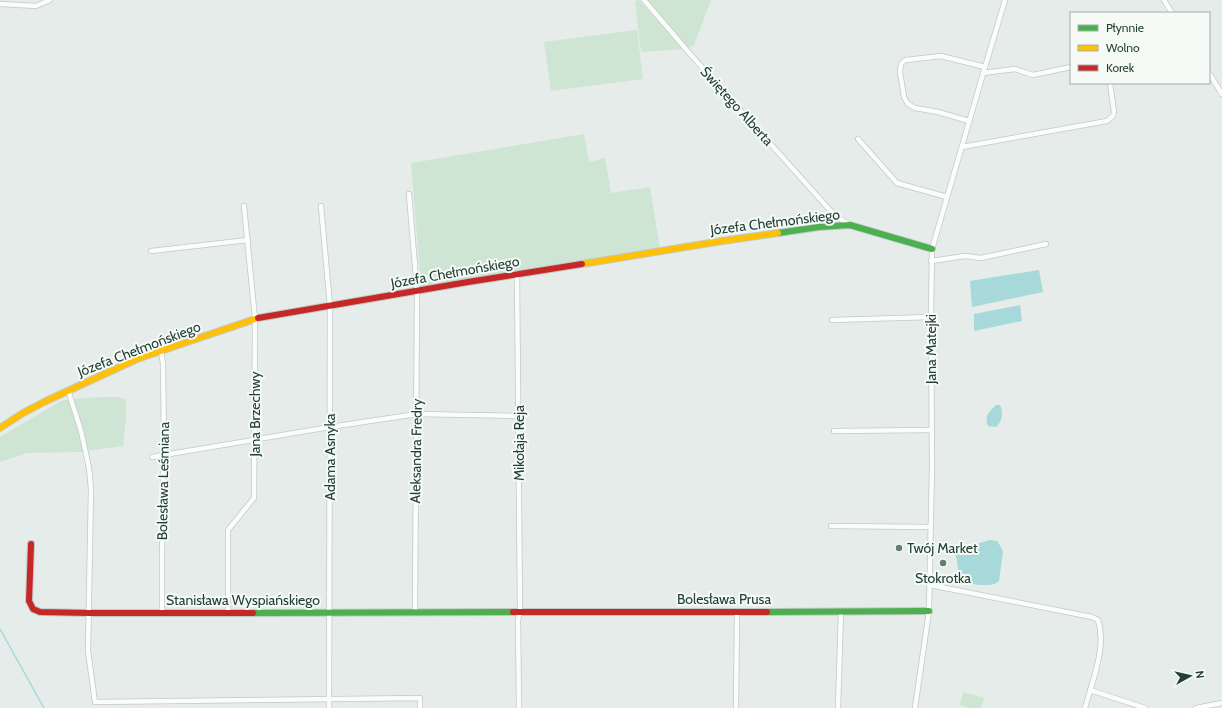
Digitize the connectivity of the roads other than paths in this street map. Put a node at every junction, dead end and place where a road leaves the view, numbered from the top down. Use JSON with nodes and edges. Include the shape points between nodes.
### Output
{"nodes":[{"id":1,"x":50,"y":0,"type":"edge"},
{"id":2,"x":644,"y":0,"type":"edge"},
{"id":3,"x":1006,"y":0,"type":"edge"},
{"id":4,"x":1164,"y":0,"type":"edge"},
{"id":5,"x":0,"y":4,"type":"edge"},
{"id":6,"x":1171,"y":12,"type":"edge"},
{"id":7,"x":985,"y":67,"type":"junction"},
{"id":8,"x":1070,"y":67,"type":"edge"},
{"id":9,"x":983,"y":73,"type":"junction"},
{"id":10,"x":1210,"y":75,"type":"edge"},
{"id":11,"x":1110,"y":84,"type":"edge"},
{"id":12,"x":1222,"y":94,"type":"edge"},
{"id":13,"x":970,"y":121,"type":"junction"},
{"id":14,"x":858,"y":139,"type":"dead end"},
{"id":15,"x":962,"y":147,"type":"junction"},
{"id":16,"x":409,"y":194,"type":"dead end"},
{"id":17,"x":947,"y":198,"type":"junction"},
{"id":18,"x":244,"y":206,"type":"dead end"},
{"id":19,"x":321,"y":206,"type":"dead end"},
{"id":20,"x":832,"y":212,"type":"junction"},
{"id":21,"x":850,"y":225,"type":"junction"},
{"id":22,"x":827,"y":226,"type":"junction"},
{"id":23,"x":248,"y":240,"type":"junction"},
{"id":24,"x":1046,"y":244,"type":"dead end"},
{"id":25,"x":932,"y":249,"type":"junction"},
{"id":26,"x":151,"y":251,"type":"dead end"},
{"id":27,"x":931,"y":261,"type":"junction"},
{"id":28,"x":517,"y":273,"type":"junction"},
{"id":29,"x":418,"y":290,"type":"junction"},
{"id":30,"x":330,"y":306,"type":"junction"},
{"id":31,"x":931,"y":317,"type":"junction"},
{"id":32,"x":255,"y":319,"type":"junction"},
{"id":33,"x":832,"y":320,"type":"dead end"},
{"id":34,"x":161,"y":350,"type":"junction"},
{"id":35,"x":68,"y":390,"type":"junction"},
{"id":36,"x":417,"y":414,"type":"junction"},
{"id":37,"x":518,"y":416,"type":"junction"},
{"id":38,"x":330,"y":426,"type":"junction"},
{"id":39,"x":0,"y":428,"type":"edge"},
{"id":40,"x":932,"y":430,"type":"junction"},
{"id":41,"x":834,"y":431,"type":"dead end"},
{"id":42,"x":254,"y":440,"type":"junction"},
{"id":43,"x":163,"y":455,"type":"junction"},
{"id":44,"x":152,"y":457,"type":"dead end"},
{"id":45,"x":831,"y":526,"type":"dead end"},
{"id":46,"x":930,"y":527,"type":"junction"},
{"id":47,"x":31,"y":544,"type":"dead end"},
{"id":48,"x":930,"y":585,"type":"junction"},
{"id":49,"x":737,"y":611,"type":"junction"},
{"id":50,"x":841,"y":611,"type":"junction"},
{"id":51,"x":929,"y":611,"type":"junction"},
{"id":52,"x":162,"y":612,"type":"junction"},
{"id":53,"x":415,"y":612,"type":"junction"},
{"id":54,"x":520,"y":612,"type":"junction"},
{"id":55,"x":89,"y":613,"type":"junction"},
{"id":56,"x":228,"y":613,"type":"junction"},
{"id":57,"x":330,"y":613,"type":"junction"},
{"id":58,"x":1090,"y":690,"type":"junction"},
{"id":59,"x":329,"y":699,"type":"junction"},
{"id":60,"x":1222,"y":703,"type":"edge"},
{"id":61,"x":329,"y":708,"type":"edge"},
{"id":62,"x":420,"y":708,"type":"edge"},
{"id":63,"x":519,"y":708,"type":"edge"},
{"id":64,"x":736,"y":708,"type":"edge"},
{"id":65,"x":838,"y":708,"type":"edge"},
{"id":66,"x":915,"y":708,"type":"edge"},
{"id":67,"x":1085,"y":708,"type":"edge"},
{"id":68,"x":1145,"y":708,"type":"edge"},
{"id":69,"x":1196,"y":708,"type":"edge"}],
"edges":[{"from":1,"to":5,"type":"street","via":[[36,6]]},
{"from":2,"to":20,"type":"street","name":"Świętego Alberta"},
{"from":3,"to":7,"type":"street","name":"Jana Matejki"},
{"from":4,"to":6,"type":"street"},
{"from":7,"to":9,"type":"street","name":"Jana Matejki"},
{"from":7,"to":13,"type":"street","via":[[941,56],[905,60],[900,66],[904,97],[908,104],[915,108]]},
{"from":8,"to":9,"type":"street","via":[[1033,75],[1015,69]]},
{"from":9,"to":13,"type":"street","name":"Jana Matejki"},
{"from":10,"to":12,"type":"street"},
{"from":11,"to":15,"type":"street","via":[[1114,112],[1107,121]]},
{"from":13,"to":15,"type":"street","name":"Jana Matejki"},
{"from":14,"to":17,"type":"street","via":[[898,183]]},
{"from":15,"to":17,"type":"street","name":"Jana Matejki"},
{"from":16,"to":29,"type":"street","name":"Aleksandra Fredry"},
{"from":17,"to":25,"type":"street","name":"Jana Matejki"},
{"from":18,"to":23,"type":"street","name":"Jana Brzechwy"},
{"from":19,"to":30,"type":"street","name":"Adama Asnyka"},
{"from":20,"to":21,"type":"street","name":"Świętego Alberta"},
{"from":20,"to":22,"type":"street","via":[[832,220]]},
{"from":21,"to":22,"type":"street","name":"Józefa Chełmońskiego"},
{"from":21,"to":25,"type":"street","name":"Józefa Chełmońskiego"},
{"from":22,"to":28,"type":"street","name":"Józefa Chełmońskiego"},
{"from":23,"to":26,"type":"street"},
{"from":23,"to":32,"type":"street","name":"Jana Brzechwy"},
{"from":24,"to":27,"type":"street","via":[[981,258],[965,256]]},
{"from":25,"to":27,"type":"street","name":"Jana Matejki"},
{"from":27,"to":31,"type":"street","name":"Jana Matejki"},
{"from":28,"to":29,"type":"street","name":"Józefa Chełmońskiego"},
{"from":28,"to":37,"type":"street","name":"Mikołaja Reja"},
{"from":29,"to":30,"type":"street","name":"Józefa Chełmońskiego"},
{"from":29,"to":36,"type":"street","name":"Aleksandra Fredry"},
{"from":30,"to":32,"type":"street","name":"Józefa Chełmońskiego"},
{"from":30,"to":38,"type":"street","name":"Adama Asnyka"},
{"from":31,"to":33,"type":"street"},
{"from":31,"to":40,"type":"street","name":"Jana Matejki"},
{"from":32,"to":34,"type":"street","name":"Józefa Chełmońskiego"},
{"from":32,"to":42,"type":"street","name":"Jana Brzechwy"},
{"from":34,"to":35,"type":"street","name":"Józefa Chełmońskiego"},
{"from":34,"to":43,"type":"street","name":"Bolesława Leśmiana"},
{"from":35,"to":39,"type":"street","name":"Józefa Chełmońskiego","via":[[23,412]]},
{"from":35,"to":55,"type":"street","via":[[81,431],[91,489]]},
{"from":36,"to":37,"type":"street"},
{"from":36,"to":38,"type":"street"},
{"from":36,"to":53,"type":"street","name":"Aleksandra Fredry"},
{"from":37,"to":54,"type":"street","name":"Mikołaja Reja"},
{"from":38,"to":42,"type":"street"},
{"from":38,"to":57,"type":"street","name":"Adama Asnyka"},
{"from":40,"to":41,"type":"street"},
{"from":40,"to":46,"type":"street","name":"Jana Matejki"},
{"from":42,"to":43,"type":"street"},
{"from":42,"to":56,"type":"street","name":"Jana Brzechwy","via":[[254,498],[228,530]]},
{"from":43,"to":44,"type":"street"},
{"from":43,"to":52,"type":"street","name":"Bolesława Leśmiana"},
{"from":45,"to":46,"type":"street"},
{"from":46,"to":48,"type":"street","name":"Jana Matejki"},
{"from":47,"to":55,"type":"street","name":"Stanisława Wyspiańskiego","via":[[29,599],[32,608],[40,612]]},
{"from":48,"to":51,"type":"street","name":"Jana Matejki"},
{"from":48,"to":58,"type":"street","via":[[1098,620],[1100,649]]},
{"from":49,"to":50,"type":"street","name":"Bolesława Prusa"},
{"from":49,"to":54,"type":"street","name":"Bolesława Prusa"},
{"from":49,"to":64,"type":"street"},
{"from":50,"to":51,"type":"street","name":"Bolesława Prusa"},
{"from":50,"to":65,"type":"street"},
{"from":51,"to":66,"type":"street","name":"Jana Matejki"},
{"from":52,"to":55,"type":"street","name":"Stanisława Wyspiańskiego"},
{"from":52,"to":56,"type":"street","name":"Stanisława Wyspiańskiego"},
{"from":53,"to":54,"type":"street","name":"Stanisława Wyspiańskiego"},
{"from":53,"to":57,"type":"street","name":"Stanisława Wyspiańskiego"},
{"from":54,"to":63,"type":"street","name":"Mikołaja Reja"},
{"from":55,"to":59,"type":"street","via":[[88,650],[95,702]]},
{"from":56,"to":57,"type":"street","name":"Stanisława Wyspiańskiego"},
{"from":57,"to":59,"type":"street","name":"Adama Asnyka"},
{"from":58,"to":67,"type":"street"},
{"from":58,"to":68,"type":"street"},
{"from":59,"to":61,"type":"street","name":"Adama Asnyka"},
{"from":59,"to":62,"type":"street","via":[[420,698]]},
{"from":60,"to":69,"type":"street"}]}
